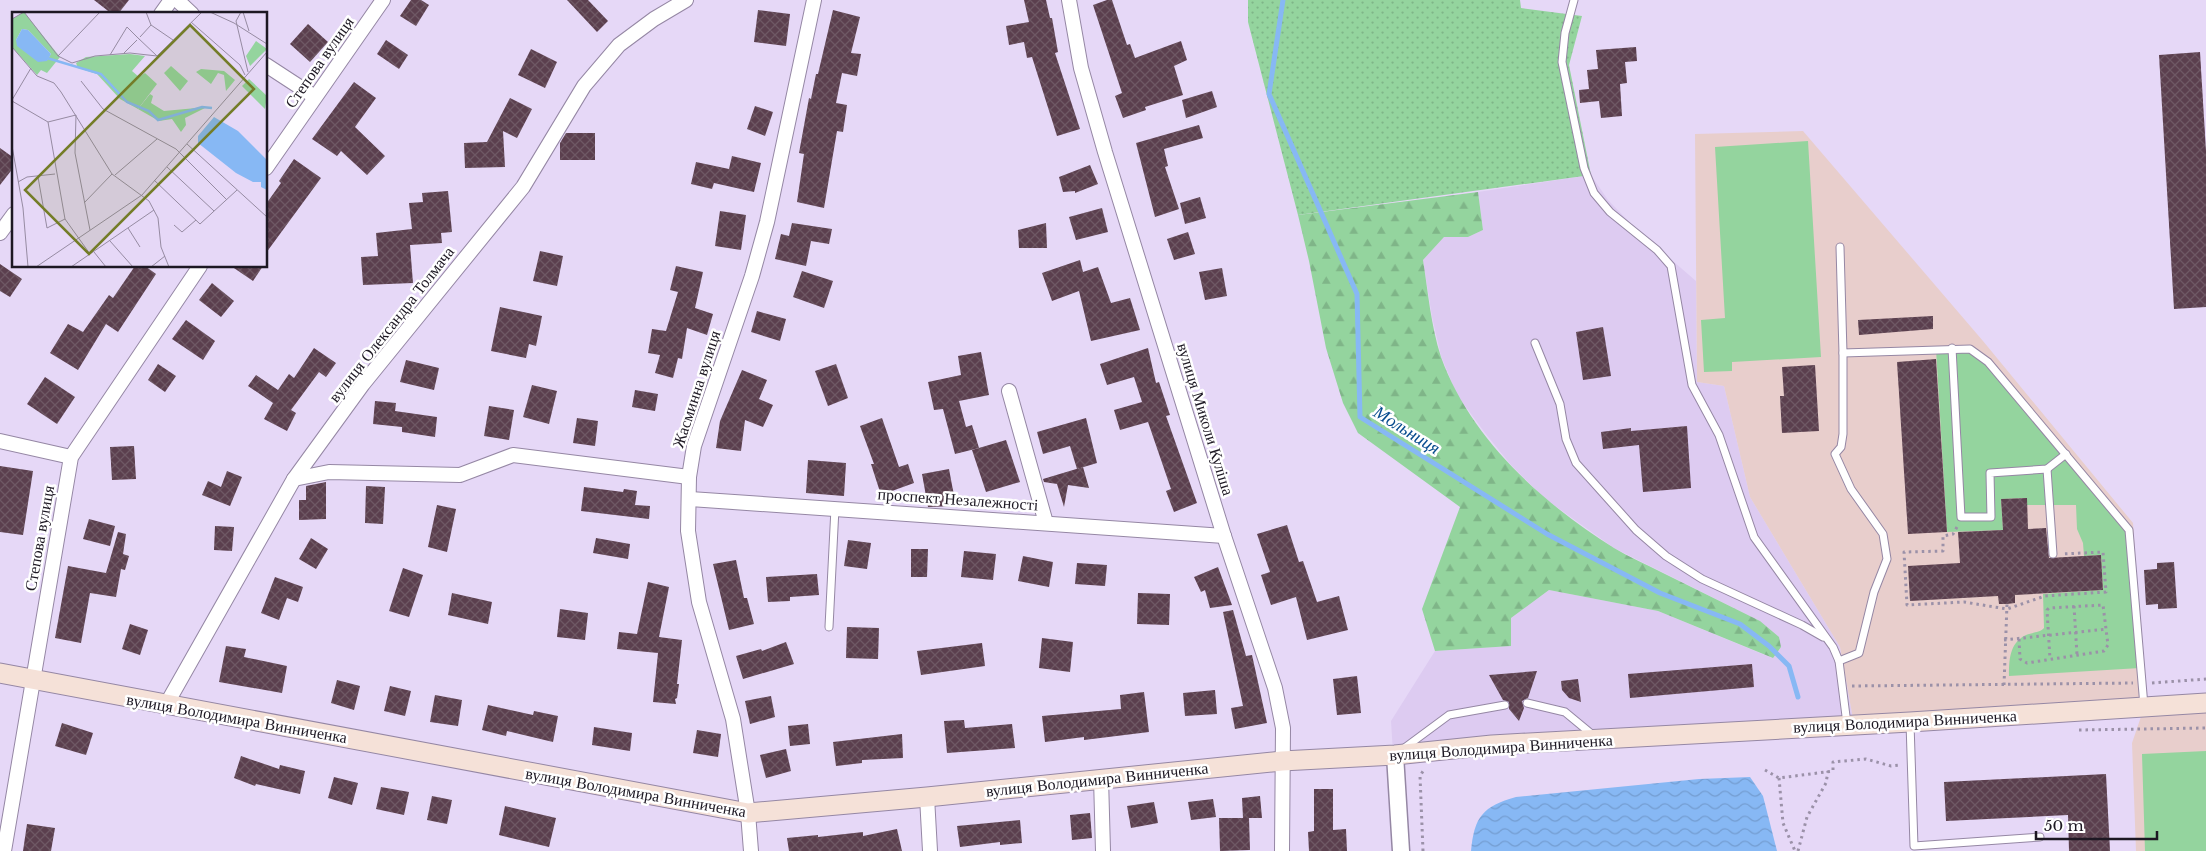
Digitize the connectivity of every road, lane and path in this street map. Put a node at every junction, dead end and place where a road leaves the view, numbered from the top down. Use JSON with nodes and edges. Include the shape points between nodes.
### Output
{"nodes":[{"id":1,"x":171,"y":0,"type":"edge"},
{"id":2,"x":177,"y":0,"type":"edge"},
{"id":3,"x":383,"y":0,"type":"edge"},
{"id":4,"x":686,"y":0,"type":"edge"},
{"id":5,"x":814,"y":0,"type":"edge"},
{"id":6,"x":1070,"y":0,"type":"edge"},
{"id":7,"x":1574,"y":0,"type":"edge"},
{"id":8,"x":162,"y":12,"type":"edge"},
{"id":9,"x":190,"y":12,"type":"edge"},
{"id":10,"x":268,"y":66,"type":"edge"},
{"id":11,"x":315,"y":97,"type":"junction"},
{"id":12,"x":268,"y":165,"type":"edge"},
{"id":13,"x":12,"y":217,"type":"edge"},
{"id":14,"x":0,"y":233,"type":"edge"},
{"id":15,"x":1840,"y":247,"type":"dead end"},
{"id":16,"x":199,"y":268,"type":"edge"},
{"id":17,"x":1535,"y":342,"type":"dead end"},
{"id":18,"x":1952,"y":348,"type":"junction"},
{"id":19,"x":1843,"y":353,"type":"junction"},
{"id":20,"x":1009,"y":391,"type":"dead end"},
{"id":21,"x":0,"y":441,"type":"edge"},
{"id":22,"x":2066,"y":454,"type":"junction"},
{"id":23,"x":71,"y":458,"type":"junction"},
{"id":24,"x":2047,"y":469,"type":"junction"},
{"id":25,"x":689,"y":477,"type":"junction"},
{"id":26,"x":294,"y":479,"type":"junction"},
{"id":27,"x":690,"y":499,"type":"junction"},
{"id":28,"x":835,"y":508,"type":"junction"},
{"id":29,"x":1961,"y":517,"type":"junction"},
{"id":30,"x":1046,"y":523,"type":"junction"},
{"id":31,"x":1224,"y":536,"type":"junction"},
{"id":32,"x":2053,"y":554,"type":"joint"},
{"id":33,"x":2007,"y":604,"type":"dead end"},
{"id":34,"x":2074,"y":606,"type":"junction"},
{"id":35,"x":2007,"y":609,"type":"junction"},
{"id":36,"x":829,"y":627,"type":"dead end"},
{"id":37,"x":2107,"y":629,"type":"junction"},
{"id":38,"x":2076,"y":632,"type":"junction"},
{"id":39,"x":2048,"y":636,"type":"junction"},
{"id":40,"x":1827,"y":639,"type":"junction"},
{"id":41,"x":2019,"y":639,"type":"junction"},
{"id":42,"x":2004,"y":640,"type":"junction"},
{"id":43,"x":2077,"y":655,"type":"junction"},
{"id":44,"x":2050,"y":659,"type":"junction"},
{"id":45,"x":1839,"y":662,"type":"junction"},
{"id":46,"x":0,"y":673,"type":"edge"},
{"id":47,"x":33,"y":679,"type":"junction"},
{"id":48,"x":2206,"y":679,"type":"edge"},
{"id":49,"x":2142,"y":683,"type":"junction"},
{"id":50,"x":2004,"y":685,"type":"junction"},
{"id":51,"x":1841,"y":686,"type":"junction"},
{"id":52,"x":1527,"y":703,"type":"dead end"},
{"id":53,"x":2206,"y":703,"type":"edge"},
{"id":54,"x":166,"y":705,"type":"junction"},
{"id":55,"x":1505,"y":705,"type":"dead end"},
{"id":56,"x":2144,"y":706,"type":"junction"},
{"id":57,"x":1910,"y":722,"type":"junction"},
{"id":58,"x":1847,"y":724,"type":"junction"},
{"id":59,"x":1598,"y":739,"type":"junction"},
{"id":60,"x":1395,"y":755,"type":"junction"},
{"id":61,"x":1282,"y":761,"type":"junction"},
{"id":62,"x":1911,"y":764,"type":"junction"},
{"id":63,"x":1765,"y":770,"type":"dead end"},
{"id":64,"x":1828,"y":771,"type":"junction"},
{"id":65,"x":1101,"y":778,"type":"junction"},
{"id":66,"x":1779,"y":778,"type":"junction"},
{"id":67,"x":927,"y":797,"type":"junction"},
{"id":68,"x":748,"y":813,"type":"junction"},
{"id":69,"x":2040,"y":837,"type":"dead end"},
{"id":70,"x":4,"y":851,"type":"edge"},
{"id":71,"x":751,"y":851,"type":"edge"},
{"id":72,"x":930,"y":851,"type":"edge"},
{"id":73,"x":1103,"y":851,"type":"edge"},
{"id":74,"x":1282,"y":851,"type":"edge"},
{"id":75,"x":1401,"y":851,"type":"edge"},
{"id":76,"x":1796,"y":851,"type":"edge"}],
"edges":[{"from":1,"to":8,"type":"street"},
{"from":2,"to":9,"type":"street"},
{"from":3,"to":11,"type":"street","name":"Степова вулиця"},
{"from":4,"to":26,"type":"street","name":"вулиця Олександра Толмача","via":[[619,45],[584,86],[523,187],[363,384]]},
{"from":5,"to":25,"type":"street","name":"Жасминна вулиця","via":[[767,222],[694,446]]},
{"from":6,"to":31,"type":"street","name":"вулиця Миколи Куліша","via":[[1081,68],[1102,143]]},
{"from":7,"to":40,"type":"lane","via":[[1565,32],[1562,62],[1584,168],[1594,193],[1610,212],[1657,250],[1671,266],[1692,385],[1719,435],[1754,537]]},
{"from":10,"to":11,"type":"street"},
{"from":11,"to":12,"type":"street","name":"Степова вулиця"},
{"from":13,"to":14,"type":"street"},
{"from":15,"to":19,"type":"lane"},
{"from":16,"to":23,"type":"street","name":"Степова вулиця"},
{"from":17,"to":40,"type":"lane","via":[[1560,404],[1566,438],[1576,463],[1636,530],[1666,556],[1702,578]]},
{"from":18,"to":19,"type":"lane"},
{"from":18,"to":22,"type":"lane","via":[[1970,349],[1988,362]]},
{"from":18,"to":29,"type":"lane"},
{"from":19,"to":45,"type":"lane","via":[[1843,434],[1841,447],[1835,454],[1851,489],[1883,534],[1887,559],[1874,592],[1859,652]]},
{"from":20,"to":30,"type":"street"},
{"from":21,"to":23,"type":"street"},
{"from":22,"to":24,"type":"lane"},
{"from":22,"to":49,"type":"lane","via":[[2129,530]]},
{"from":23,"to":47,"type":"street","name":"Степова вулиця"},
{"from":24,"to":29,"type":"lane","via":[[1990,473],[1991,517]]},
{"from":24,"to":32,"type":"lane"},
{"from":25,"to":26,"type":"street","via":[[512,455],[460,475],[329,472]]},
{"from":25,"to":27,"type":"street","name":"Жасминна вулиця"},
{"from":26,"to":54,"type":"street","name":"вулиця Олександра Толмача"},
{"from":27,"to":28,"type":"street","name":"проспект Незалежності"},
{"from":27,"to":68,"type":"street","name":"Жасминна вулиця","via":[[688,532],[699,602],[732,719]]},
{"from":28,"to":30,"type":"street","name":"проспект Незалежності"},
{"from":28,"to":36,"type":"lane"},
{"from":29,"to":35,"type":"path","via":[[1953,534],[1943,536],[1943,551],[1904,552],[1907,606],[1964,602]]},
{"from":30,"to":31,"type":"street","name":"проспект Незалежності"},
{"from":31,"to":61,"type":"street","name":"вулиця Миколи Куліша","via":[[1274,688],[1283,728]]},
{"from":32,"to":35,"type":"path","via":[[2103,552],[2106,592],[2045,596]]},
{"from":33,"to":35,"type":"path"},
{"from":34,"to":37,"type":"path","via":[[2103,604]]},
{"from":34,"to":38,"type":"path"},
{"from":34,"to":39,"type":"path","via":[[2047,610]]},
{"from":35,"to":42,"type":"path"},
{"from":37,"to":38,"type":"path"},
{"from":37,"to":43,"type":"path","via":[[2107,649]]},
{"from":38,"to":39,"type":"path"},
{"from":38,"to":43,"type":"path"},
{"from":39,"to":41,"type":"path"},
{"from":39,"to":44,"type":"path"},
{"from":40,"to":45,"type":"lane"},
{"from":41,"to":42,"type":"path"},
{"from":41,"to":44,"type":"path","via":[[2023,662]]},
{"from":42,"to":50,"type":"path"},
{"from":43,"to":44,"type":"path"},
{"from":45,"to":51,"type":"lane"},
{"from":46,"to":47,"type":"main road","name":"вулиця Володимира Винниченка"},
{"from":47,"to":54,"type":"main road","name":"вулиця Володимира Винниченка"},
{"from":47,"to":70,"type":"street","name":"Степова вулиця"},
{"from":48,"to":49,"type":"path"},
{"from":49,"to":50,"type":"path"},
{"from":49,"to":56,"type":"lane"},
{"from":50,"to":51,"type":"path"},
{"from":51,"to":58,"type":"lane"},
{"from":52,"to":59,"type":"lane","via":[[1565,712]]},
{"from":53,"to":56,"type":"main road","name":"вулиця Володимира Винниченка"},
{"from":54,"to":68,"type":"main road","name":"вулиця Володимира Винниченка"},
{"from":55,"to":60,"type":"lane","via":[[1449,715]]},
{"from":56,"to":57,"type":"main road","name":"вулиця Володимира Винниченка"},
{"from":57,"to":58,"type":"main road","name":"вулиця Володимира Винниченка"},
{"from":57,"to":62,"type":"lane"},
{"from":58,"to":59,"type":"main road","name":"вулиця Володимира Винниченка"},
{"from":59,"to":60,"type":"main road","name":"вулиця Володимира Винниченка"},
{"from":60,"to":61,"type":"main road","name":"вулиця Володимира Винниченка"},
{"from":60,"to":75,"type":"street"},
{"from":61,"to":65,"type":"main road","name":"вулиця Володимира Винниченка"},
{"from":61,"to":74,"type":"street","name":"вулиця Миколи Куліша"},
{"from":62,"to":64,"type":"path","via":[[1891,766],[1866,759],[1833,762],[1833,771]]},
{"from":62,"to":69,"type":"lane","via":[[1914,846]]},
{"from":63,"to":66,"type":"path"},
{"from":64,"to":66,"type":"path"},
{"from":64,"to":76,"type":"path","via":[[1826,783],[1807,817]]},
{"from":65,"to":67,"type":"main road","name":"вулиця Володимира Винниченка"},
{"from":65,"to":73,"type":"street"},
{"from":66,"to":76,"type":"path","via":[[1783,823]]},
{"from":67,"to":68,"type":"main road","name":"вулиця Володимира Винниченка"},
{"from":67,"to":72,"type":"street"},
{"from":68,"to":71,"type":"street","name":"Жасминна вулиця"}]}
